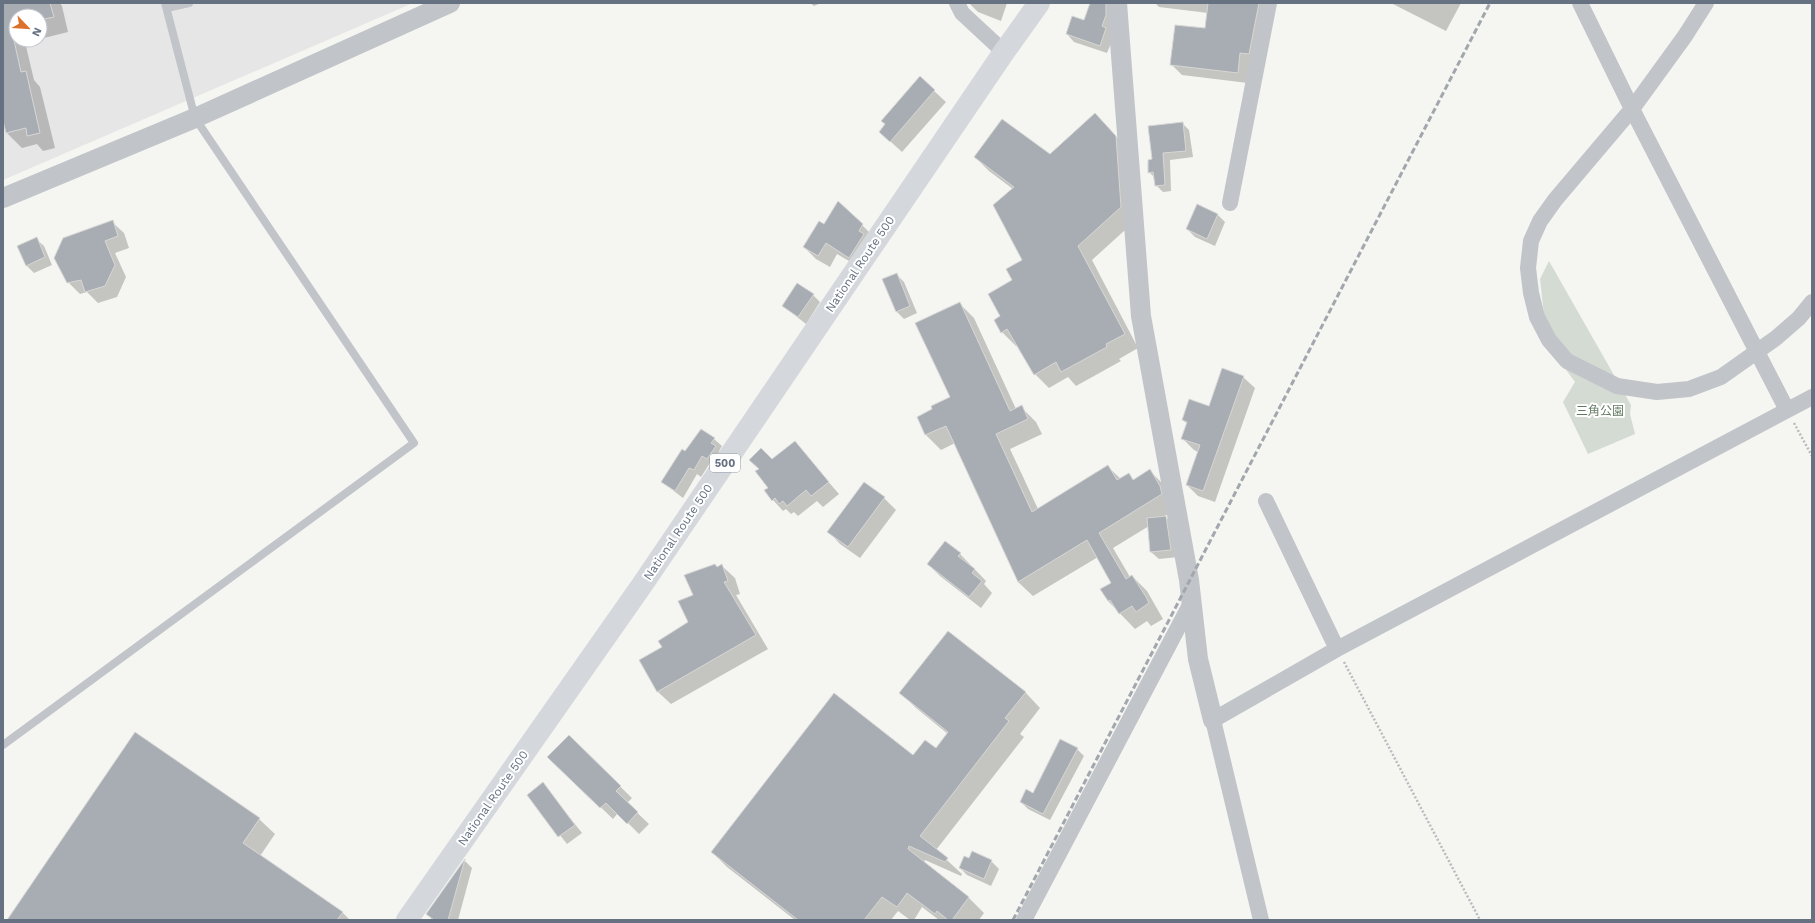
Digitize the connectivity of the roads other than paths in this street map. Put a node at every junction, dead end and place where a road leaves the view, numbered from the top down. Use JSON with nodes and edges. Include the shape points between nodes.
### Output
{"nodes":[{"id":1,"x":189,"y":3,"type":"edge"},
{"id":2,"x":450,"y":3,"type":"edge"},
{"id":3,"x":958,"y":3,"type":"edge"},
{"id":4,"x":1040,"y":3,"type":"edge"},
{"id":5,"x":1117,"y":3,"type":"edge"},
{"id":6,"x":1269,"y":3,"type":"edge"},
{"id":7,"x":1580,"y":3,"type":"edge"},
{"id":8,"x":1706,"y":3,"type":"edge"},
{"id":9,"x":166,"y":6,"type":"edge"},
{"id":10,"x":1004,"y":52,"type":"junction"},
{"id":11,"x":1632,"y":110,"type":"junction"},
{"id":12,"x":195,"y":118,"type":"junction"},
{"id":13,"x":3,"y":198,"type":"edge"},
{"id":14,"x":1230,"y":203,"type":"dead end"},
{"id":15,"x":1812,"y":302,"type":"edge"},
{"id":16,"x":1758,"y":351,"type":"junction"},
{"id":17,"x":1812,"y":397,"type":"edge"},
{"id":18,"x":1787,"y":410,"type":"junction"},
{"id":19,"x":1266,"y":501,"type":"dead end"},
{"id":20,"x":1191,"y":603,"type":"junction"},
{"id":21,"x":1337,"y":649,"type":"junction"},
{"id":22,"x":1213,"y":720,"type":"junction"},
{"id":23,"x":3,"y":745,"type":"edge"},
{"id":24,"x":407,"y":920,"type":"edge"},
{"id":25,"x":1024,"y":920,"type":"edge"},
{"id":26,"x":1260,"y":920,"type":"edge"}],
"edges":[{"from":1,"to":9,"type":"lane"},
{"from":2,"to":12,"type":"street"},
{"from":3,"to":10,"type":"street","via":[[962,13]]},
{"from":4,"to":10,"type":"highway","name":"National Route 500","number":"500"},
{"from":5,"to":20,"type":"street","via":[[1141,316]]},
{"from":6,"to":14,"type":"street"},
{"from":7,"to":11,"type":"street"},
{"from":8,"to":11,"type":"street"},
{"from":9,"to":12,"type":"lane"},
{"from":10,"to":24,"type":"highway","name":"National Route 500","number":"500","via":[[642,585]]},
{"from":11,"to":16,"type":"street"},
{"from":11,"to":16,"type":"street","via":[[1555,200],[1540,221],[1531,240],[1528,268],[1531,293],[1537,317],[1549,340],[1567,361],[1617,386],[1657,392],[1689,389],[1721,376]]},
{"from":12,"to":13,"type":"street"},
{"from":12,"to":23,"type":"lane","via":[[414,443]]},
{"from":15,"to":16,"type":"street","via":[[1799,318]]},
{"from":16,"to":18,"type":"street"},
{"from":17,"to":18,"type":"street"},
{"from":18,"to":21,"type":"street"},
{"from":19,"to":21,"type":"street"},
{"from":20,"to":22,"type":"street","via":[[1198,659]]},
{"from":20,"to":25,"type":"street"},
{"from":21,"to":22,"type":"street"},
{"from":22,"to":26,"type":"street"}]}
